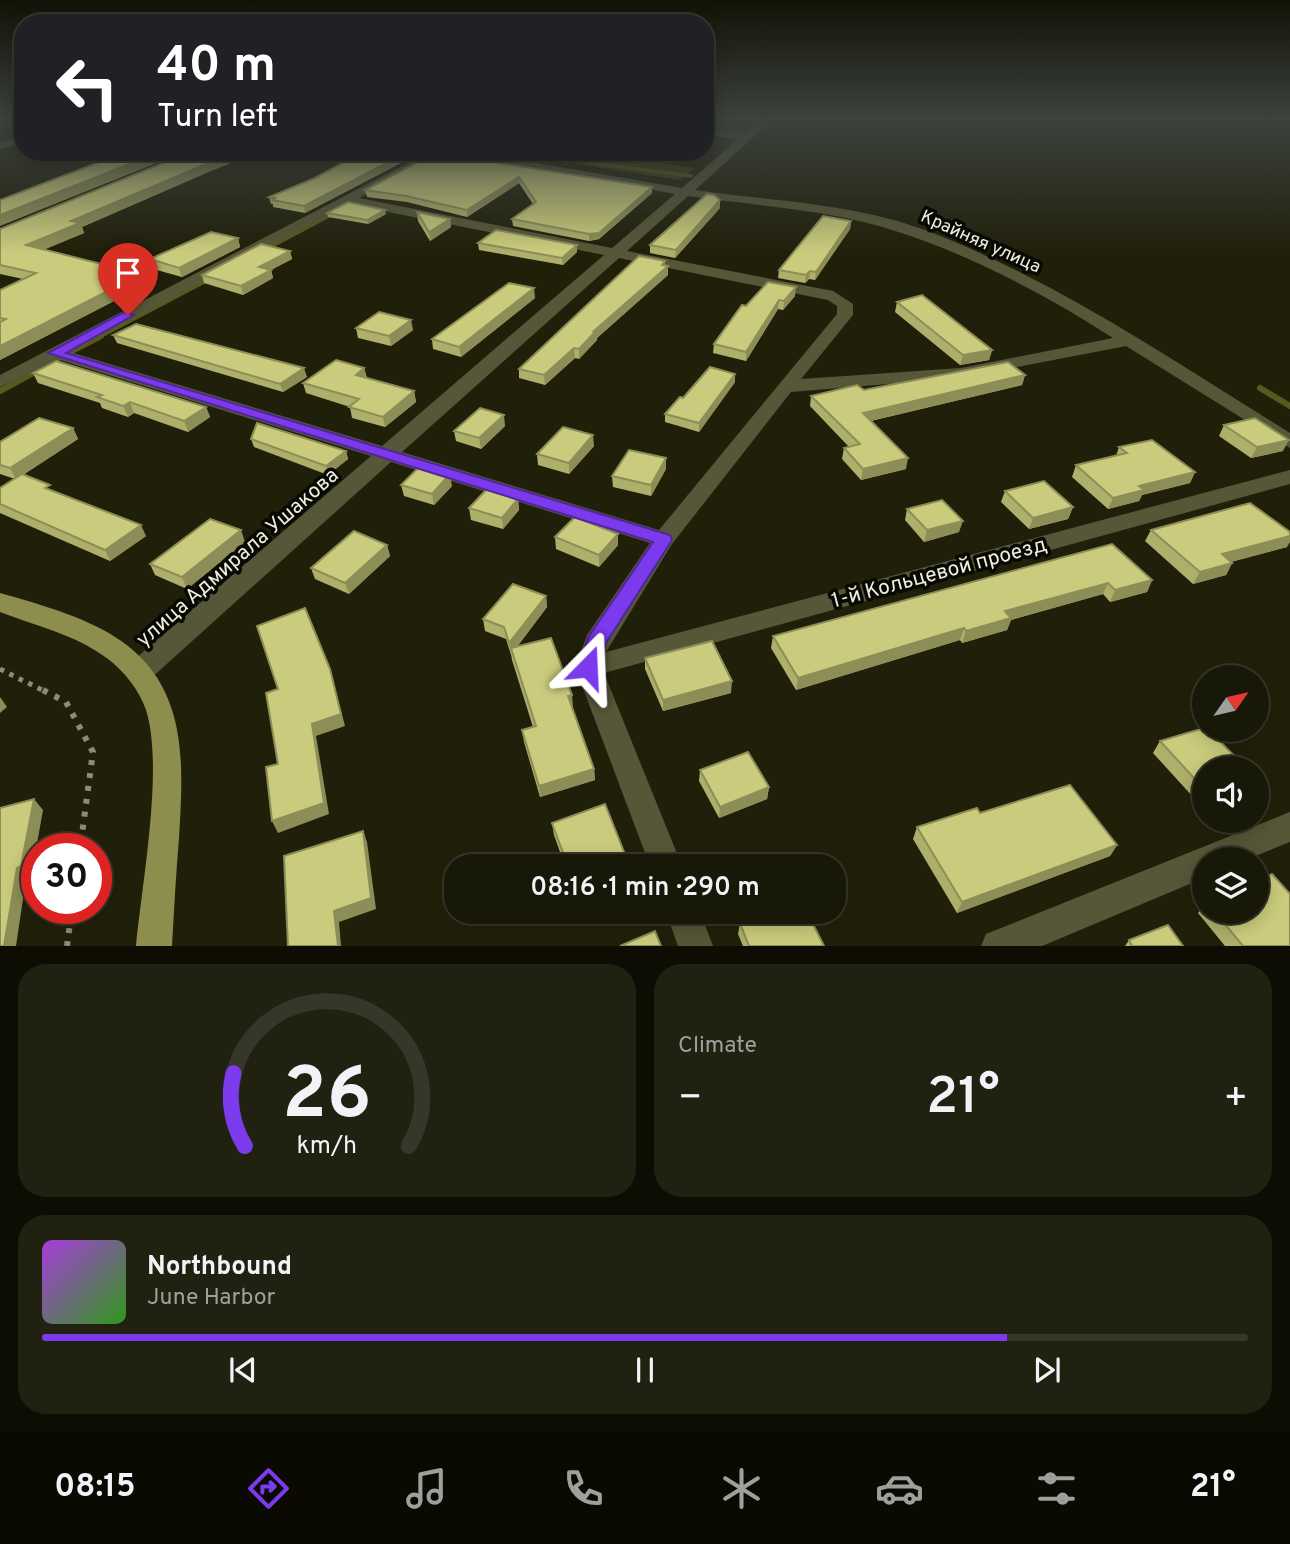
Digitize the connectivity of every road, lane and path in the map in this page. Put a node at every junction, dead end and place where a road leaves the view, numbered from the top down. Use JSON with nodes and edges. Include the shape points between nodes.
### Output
{"nodes":[{"id":1,"x":416,"y":163,"type":"edge"},
{"id":2,"x":516,"y":163,"type":"edge"},
{"id":3,"x":718,"y":163,"type":"edge"},
{"id":4,"x":684,"y":192,"type":"junction"},
{"id":5,"x":348,"y":200,"type":"junction"},
{"id":6,"x":616,"y":252,"type":"junction"},
{"id":7,"x":1129,"y":340,"type":"junction"},
{"id":8,"x":55,"y":353,"type":"junction"},
{"id":9,"x":0,"y":382,"type":"edge"},
{"id":10,"x":785,"y":387,"type":"junction"},
{"id":11,"x":1290,"y":442,"type":"edge"},
{"id":12,"x":388,"y":455,"type":"junction"},
{"id":13,"x":1290,"y":477,"type":"edge"},
{"id":14,"x":664,"y":540,"type":"junction"},
{"id":15,"x":0,"y":602,"type":"edge"},
{"id":16,"x":588,"y":667,"type":"junction"},
{"id":17,"x":0,"y":669,"type":"edge"},
{"id":18,"x":139,"y":672,"type":"junction"},
{"id":19,"x":1290,"y":827,"type":"edge"},
{"id":20,"x":82,"y":833,"type":"edge"},
{"id":21,"x":1240,"y":847,"type":"edge"},
{"id":22,"x":661,"y":854,"type":"edge"},
{"id":23,"x":1192,"y":867,"type":"edge"},
{"id":24,"x":70,"y":924,"type":"edge"},
{"id":25,"x":688,"y":924,"type":"edge"},
{"id":26,"x":67,"y":946,"type":"edge"},
{"id":27,"x":154,"y":946,"type":"edge"},
{"id":28,"x":696,"y":946,"type":"edge"},
{"id":29,"x":998,"y":946,"type":"edge"}],
"edges":[{"from":1,"to":5,"type":"street"},
{"from":2,"to":4,"type":"street","name":"Крайняя улица"},
{"from":3,"to":4,"type":"street","name":"улица Адмирала Ушакова"},
{"from":4,"to":6,"type":"street","name":"улица Адмирала Ушакова"},
{"from":4,"to":7,"type":"street","name":"Крайняя улица","via":[[865,219],[919,233],[1068,302]]},
{"from":5,"to":6,"type":"street"},
{"from":5,"to":8,"type":"street"},
{"from":6,"to":10,"type":"street","via":[[818,291],[845,304],[845,315]]},
{"from":6,"to":12,"type":"street","name":"улица Адмирала Ушакова"},
{"from":7,"to":10,"type":"street","via":[[961,373],[828,380]]},
{"from":7,"to":11,"type":"street","name":"Крайняя улица"},
{"from":8,"to":9,"type":"street"},
{"from":8,"to":12,"type":"street"},
{"from":10,"to":14,"type":"street"},
{"from":12,"to":14,"type":"street"},
{"from":12,"to":18,"type":"street","name":"улица Адмирала Ушакова"},
{"from":13,"to":16,"type":"street","name":"1-й Кольцевой проезд"},
{"from":14,"to":16,"type":"street","via":[[596,642]]},
{"from":15,"to":18,"type":"main road","via":[[102,642]]},
{"from":16,"to":22,"type":"street"},
{"from":17,"to":20,"type":"path","via":[[66,702],[93,752]]},
{"from":18,"to":27,"type":"main road","via":[[158,704],[168,744]]},
{"from":19,"to":21,"type":"street"},
{"from":23,"to":29,"type":"street"},
{"from":24,"to":26,"type":"path"},
{"from":25,"to":28,"type":"street"}]}
